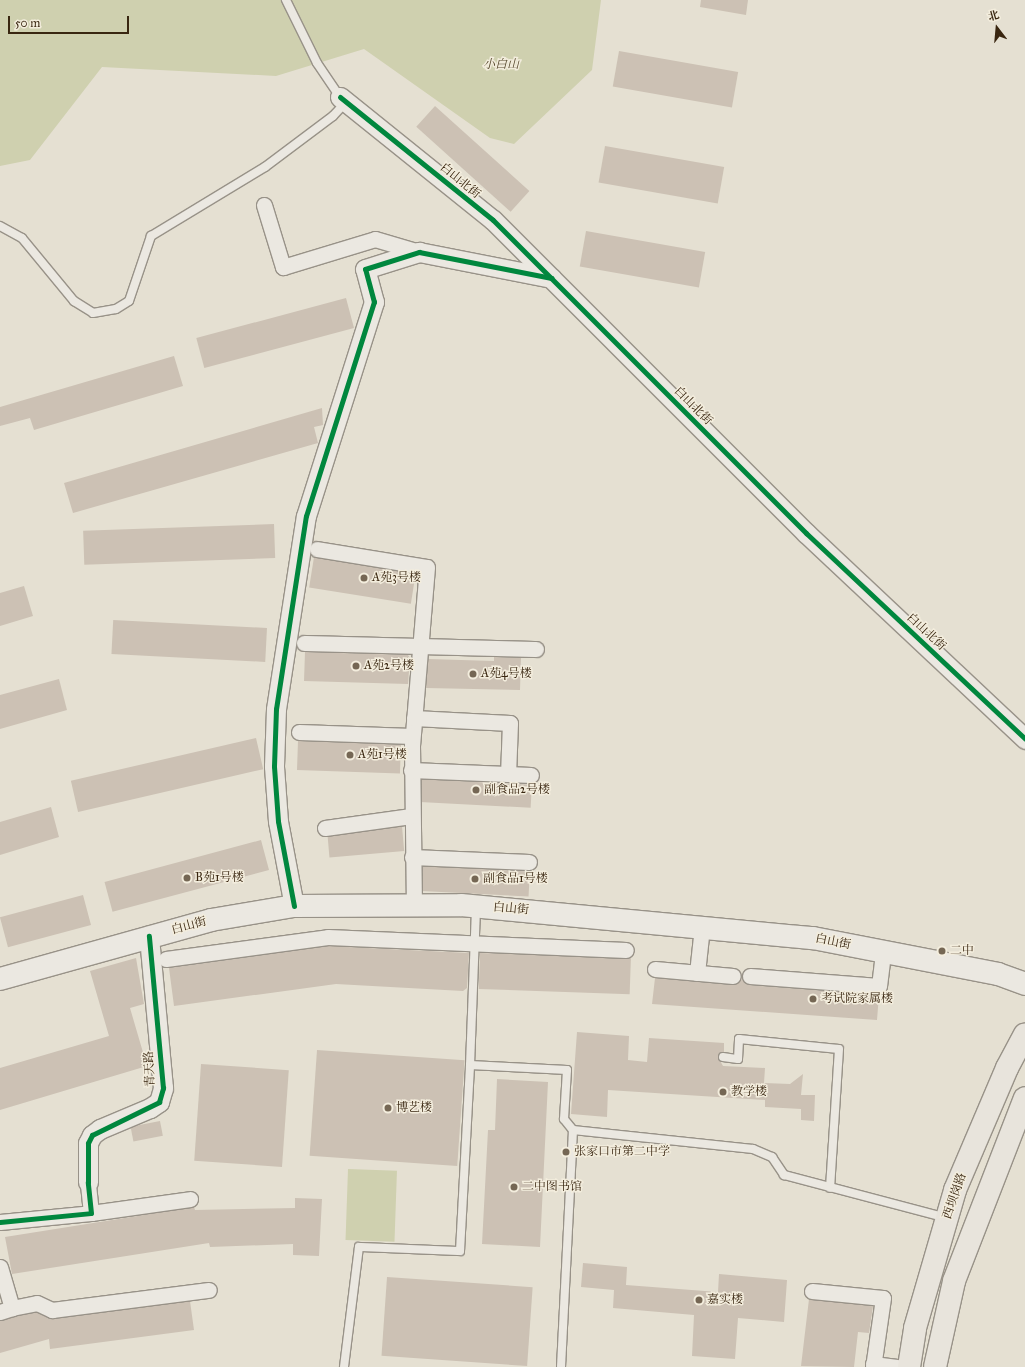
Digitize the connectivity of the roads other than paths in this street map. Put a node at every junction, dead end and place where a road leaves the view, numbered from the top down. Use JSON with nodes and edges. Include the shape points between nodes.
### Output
{"nodes":[{"id":1,"x":286,"y":0,"type":"edge"},
{"id":2,"x":343,"y":100,"type":"junction"},
{"id":3,"x":264,"y":205,"type":"dead end"},
{"id":4,"x":0,"y":226,"type":"edge"},
{"id":5,"x":419,"y":252,"type":"junction"},
{"id":6,"x":551,"y":278,"type":"junction"},
{"id":7,"x":318,"y":549,"type":"dead end"},
{"id":8,"x":304,"y":643,"type":"dead end"},
{"id":9,"x":419,"y":645,"type":"junction"},
{"id":10,"x":536,"y":649,"type":"dead end"},
{"id":11,"x":414,"y":718,"type":"junction"},
{"id":12,"x":299,"y":732,"type":"dead end"},
{"id":13,"x":412,"y":736,"type":"junction"},
{"id":14,"x":1025,"y":739,"type":"edge"},
{"id":15,"x":411,"y":770,"type":"junction"},
{"id":16,"x":508,"y":774,"type":"junction"},
{"id":17,"x":531,"y":775,"type":"dead end"},
{"id":18,"x":411,"y":816,"type":"junction"},
{"id":19,"x":325,"y":828,"type":"dead end"},
{"id":20,"x":412,"y":857,"type":"junction"},
{"id":21,"x":529,"y":862,"type":"dead end"},
{"id":22,"x":414,"y":905,"type":"junction"},
{"id":23,"x":294,"y":906,"type":"junction"},
{"id":24,"x":476,"y":906,"type":"junction"},
{"id":25,"x":702,"y":927,"type":"junction"},
{"id":26,"x":149,"y":936,"type":"junction"},
{"id":27,"x":474,"y":942,"type":"junction"},
{"id":28,"x":626,"y":950,"type":"dead end"},
{"id":29,"x":883,"y":952,"type":"junction"},
{"id":30,"x":166,"y":959,"type":"dead end"},
{"id":31,"x":655,"y":969,"type":"dead end"},
{"id":32,"x":697,"y":973,"type":"junction"},
{"id":33,"x":733,"y":976,"type":"dead end"},
{"id":34,"x":750,"y":976,"type":"dead end"},
{"id":35,"x":0,"y":979,"type":"edge"},
{"id":36,"x":1025,"y":984,"type":"edge"},
{"id":37,"x":1025,"y":1034,"type":"edge"},
{"id":38,"x":723,"y":1057,"type":"dead end"},
{"id":39,"x":470,"y":1064,"type":"junction"},
{"id":40,"x":1025,"y":1098,"type":"edge"},
{"id":41,"x":573,"y":1130,"type":"junction"},
{"id":42,"x":88,"y":1182,"type":"joint"},
{"id":43,"x":830,"y":1188,"type":"junction"},
{"id":44,"x":190,"y":1199,"type":"dead end"},
{"id":45,"x":91,"y":1213,"type":"junction"},
{"id":46,"x":947,"y":1219,"type":"junction"},
{"id":47,"x":0,"y":1222,"type":"edge"},
{"id":48,"x":0,"y":1267,"type":"edge"},
{"id":49,"x":209,"y":1290,"type":"dead end"},
{"id":50,"x":812,"y":1291,"type":"dead end"},
{"id":51,"x":6,"y":1310,"type":"edge"},
{"id":52,"x":873,"y":1365,"type":"edge"},
{"id":53,"x":344,"y":1367,"type":"edge"},
{"id":54,"x":561,"y":1367,"type":"edge"},
{"id":55,"x":897,"y":1367,"type":"edge"},
{"id":56,"x":909,"y":1367,"type":"edge"},
{"id":57,"x":935,"y":1367,"type":"edge"}],
"edges":[{"from":1,"to":2,"type":"lane","via":[[317,63]]},
{"from":2,"to":4,"type":"lane","via":[[333,116],[265,166],[151,236],[129,301],[116,309],[93,313],[74,301],[22,238]]},
{"from":2,"to":6,"type":"street","name":"白山北街","via":[[493,220]]},
{"from":3,"to":5,"type":"street","via":[[283,267],[376,239]]},
{"from":5,"to":6,"type":"street"},
{"from":5,"to":23,"type":"street","via":[[365,269],[374,302],[306,516],[276,709],[274,766],[278,821]]},
{"from":6,"to":14,"type":"street","name":"白山北街","via":[[806,533]]},
{"from":7,"to":9,"type":"street","via":[[427,567]]},
{"from":8,"to":9,"type":"street"},
{"from":9,"to":10,"type":"street"},
{"from":9,"to":11,"type":"street"},
{"from":11,"to":13,"type":"street"},
{"from":11,"to":16,"type":"street","via":[[510,723]]},
{"from":12,"to":13,"type":"street"},
{"from":13,"to":15,"type":"street"},
{"from":15,"to":16,"type":"street"},
{"from":15,"to":18,"type":"street"},
{"from":16,"to":17,"type":"street"},
{"from":18,"to":19,"type":"street"},
{"from":18,"to":20,"type":"street"},
{"from":20,"to":21,"type":"street"},
{"from":20,"to":22,"type":"street"},
{"from":22,"to":23,"type":"main road","name":"白山街"},
{"from":22,"to":24,"type":"main road","name":"白山街"},
{"from":23,"to":26,"type":"main road","name":"白山街","via":[[211,920]]},
{"from":24,"to":25,"type":"main road","name":"白山街"},
{"from":24,"to":27,"type":"lane"},
{"from":25,"to":29,"type":"main road","name":"白山街","via":[[813,938]]},
{"from":25,"to":32,"type":"street"},
{"from":26,"to":35,"type":"main road","name":"白山街"},
{"from":26,"to":42,"type":"street","name":"青天路","via":[[163,1088],[159,1102],[100,1129],[92,1136],[88,1143]]},
{"from":27,"to":28,"type":"street"},
{"from":27,"to":30,"type":"street","via":[[328,937]]},
{"from":27,"to":39,"type":"lane"},
{"from":29,"to":34,"type":"street","via":[[879,986]]},
{"from":29,"to":36,"type":"main road","name":"白山街","via":[[998,974]]},
{"from":31,"to":32,"type":"street"},
{"from":32,"to":33,"type":"street"},
{"from":37,"to":46,"type":"main road","name":"西坝岗路","via":[[1004,1075],[955,1190]]},
{"from":38,"to":43,"type":"lane","via":[[738,1059],[739,1039],[838,1048]]},
{"from":39,"to":41,"type":"lane","via":[[567,1070],[564,1119]]},
{"from":39,"to":53,"type":"lane","via":[[460,1251],[359,1247]]},
{"from":40,"to":57,"type":"main road","via":[[954,1280]]},
{"from":41,"to":43,"type":"lane","via":[[753,1149],[772,1157],[784,1175]]},
{"from":41,"to":54,"type":"lane"},
{"from":42,"to":45,"type":"street"},
{"from":43,"to":46,"type":"lane"},
{"from":44,"to":45,"type":"street"},
{"from":45,"to":47,"type":"street"},
{"from":46,"to":56,"type":"main road","name":"西坝岗路","via":[[915,1328]]},
{"from":48,"to":51,"type":"street"},
{"from":49,"to":51,"type":"street","via":[[52,1310],[37,1303]]},
{"from":50,"to":52,"type":"street","via":[[883,1298]]},
{"from":52,"to":55,"type":"street"}]}
